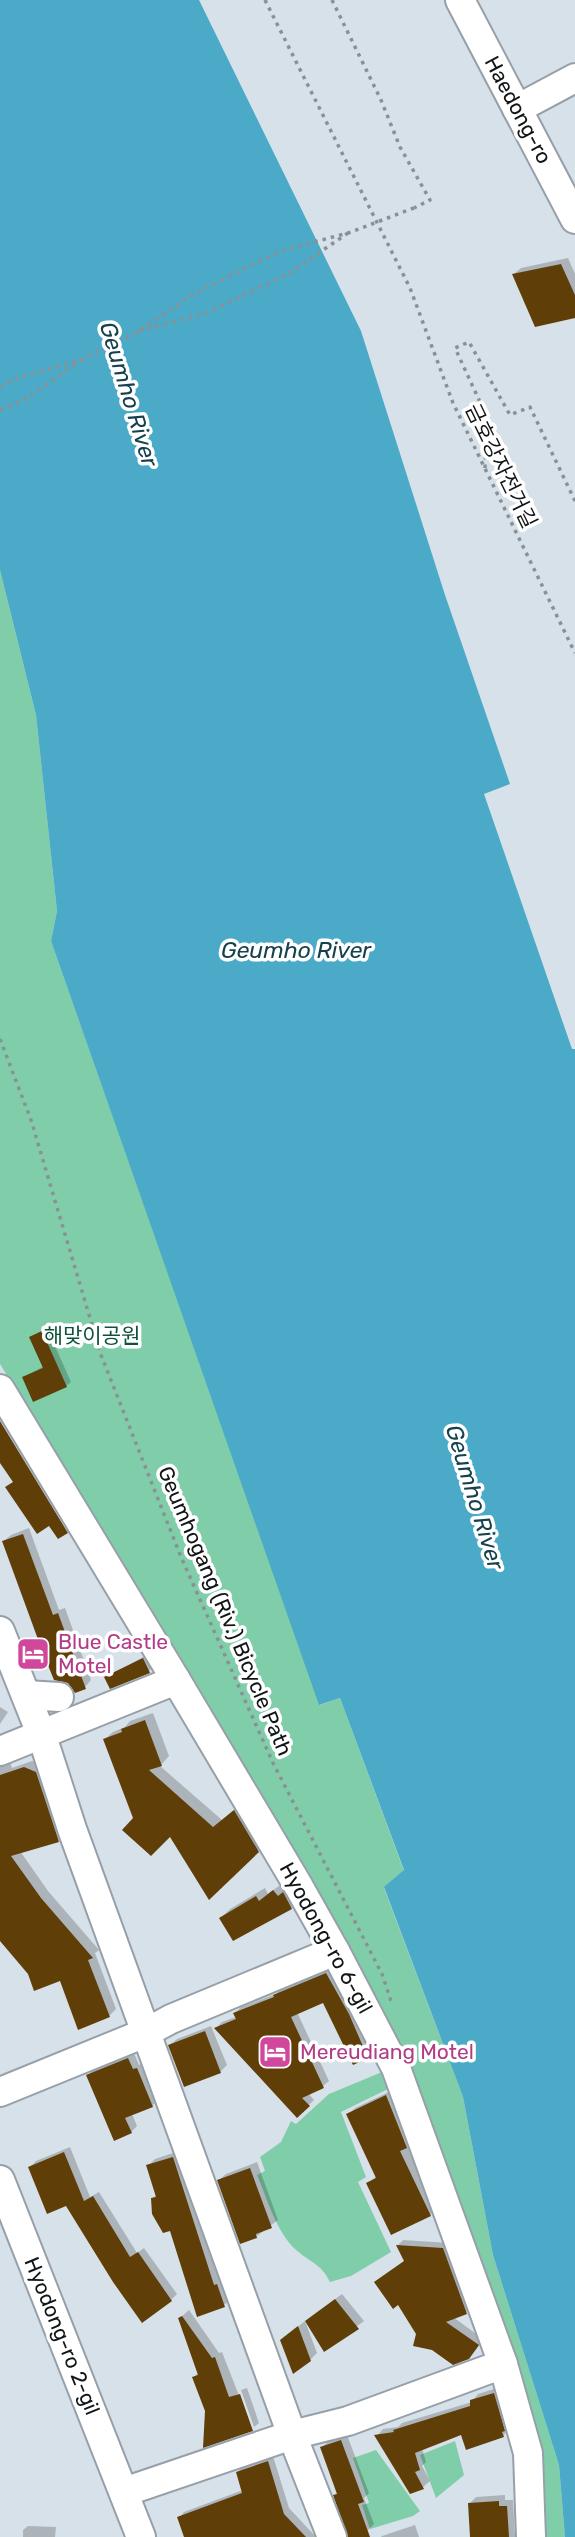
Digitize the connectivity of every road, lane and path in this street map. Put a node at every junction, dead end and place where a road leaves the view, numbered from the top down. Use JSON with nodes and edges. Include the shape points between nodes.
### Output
{"nodes":[{"id":1,"x":265,"y":0,"type":"edge"},
{"id":2,"x":332,"y":0,"type":"edge"},
{"id":3,"x":460,"y":0,"type":"edge"},
{"id":4,"x":575,"y":78,"type":"edge"},
{"id":5,"x":517,"y":109,"type":"junction"},
{"id":6,"x":575,"y":219,"type":"edge"},
{"id":7,"x":348,"y":233,"type":"junction"},
{"id":8,"x":139,"y":331,"type":"junction"},
{"id":9,"x":82,"y":360,"type":"junction"},
{"id":10,"x":0,"y":387,"type":"edge"},
{"id":11,"x":0,"y":410,"type":"edge"},
{"id":12,"x":485,"y":472,"type":"junction"},
{"id":13,"x":575,"y":501,"type":"edge"},
{"id":14,"x":575,"y":653,"type":"edge"},
{"id":15,"x":0,"y":1039,"type":"edge"},
{"id":16,"x":0,"y":1390,"type":"edge"},
{"id":17,"x":0,"y":1631,"type":"edge"},
{"id":18,"x":176,"y":1680,"type":"junction"},
{"id":19,"x":26,"y":1695,"type":"junction"},
{"id":20,"x":59,"y":1697,"type":"dead end"},
{"id":21,"x":42,"y":1736,"type":"junction"},
{"id":22,"x":0,"y":1751,"type":"edge"},
{"id":23,"x":335,"y":1951,"type":"junction"},
{"id":24,"x":395,"y":2014,"type":"dead end"},
{"id":25,"x":145,"y":2033,"type":"junction"},
{"id":26,"x":0,"y":2092,"type":"edge"},
{"id":27,"x":0,"y":2180,"type":"edge"},
{"id":28,"x":503,"y":2364,"type":"junction"},
{"id":29,"x":292,"y":2435,"type":"junction"},
{"id":30,"x":124,"y":2492,"type":"junction"},
{"id":31,"x":142,"y":2537,"type":"edge"},
{"id":32,"x":332,"y":2537,"type":"edge"},
{"id":33,"x":531,"y":2537,"type":"edge"}],
"edges":[{"from":1,"to":12,"type":"path","name":"금호강자전거길","via":[[410,288],[453,403]]},
{"from":2,"to":7,"type":"path","bridge":true,"via":[[400,147],[430,200]]},
{"from":3,"to":5,"type":"street","name":"Haedong-ro"},
{"from":4,"to":5,"type":"street"},
{"from":5,"to":6,"type":"street","name":"Haedong-ro"},
{"from":7,"to":8,"type":"path","bridge":true,"via":[[280,251],[192,295]]},
{"from":7,"to":8,"type":"path","bridge":true,"via":[[288,274],[206,313]]},
{"from":8,"to":9,"type":"path","bridge":true},
{"from":9,"to":10,"type":"path","bridge":true},
{"from":9,"to":11,"type":"path","via":[[27,398]]},
{"from":12,"to":13,"type":"path","via":[[487,417],[455,348],[469,342],[510,415],[530,407]]},
{"from":12,"to":14,"type":"path","name":"금호강자전거길"},
{"from":15,"to":24,"type":"path","name":"Geumhogang (Riv.) Bicycle Path","via":[[32,1120],[102,1355],[181,1558],[272,1763],[382,1974]]},
{"from":16,"to":18,"type":"street","name":"Hyodong-ro 6-gil"},
{"from":17,"to":19,"type":"street"},
{"from":18,"to":21,"type":"street"},
{"from":18,"to":23,"type":"street","name":"Hyodong-ro 6-gil"},
{"from":19,"to":20,"type":"street"},
{"from":19,"to":21,"type":"street"},
{"from":21,"to":22,"type":"street"},
{"from":21,"to":25,"type":"street"},
{"from":23,"to":25,"type":"street"},
{"from":23,"to":28,"type":"street","name":"Hyodong-ro 6-gil","via":[[396,2068]]},
{"from":25,"to":26,"type":"street"},
{"from":25,"to":29,"type":"street"},
{"from":27,"to":30,"type":"street","name":"Hyodong-ro 2-gil"},
{"from":28,"to":29,"type":"street","via":[[348,2421]]},
{"from":28,"to":33,"type":"street","name":"Hyodong-ro 6-gil","via":[[528,2453]]},
{"from":29,"to":30,"type":"street"},
{"from":29,"to":32,"type":"street"},
{"from":30,"to":31,"type":"street","name":"Hyodong-ro 2-gil"}]}
